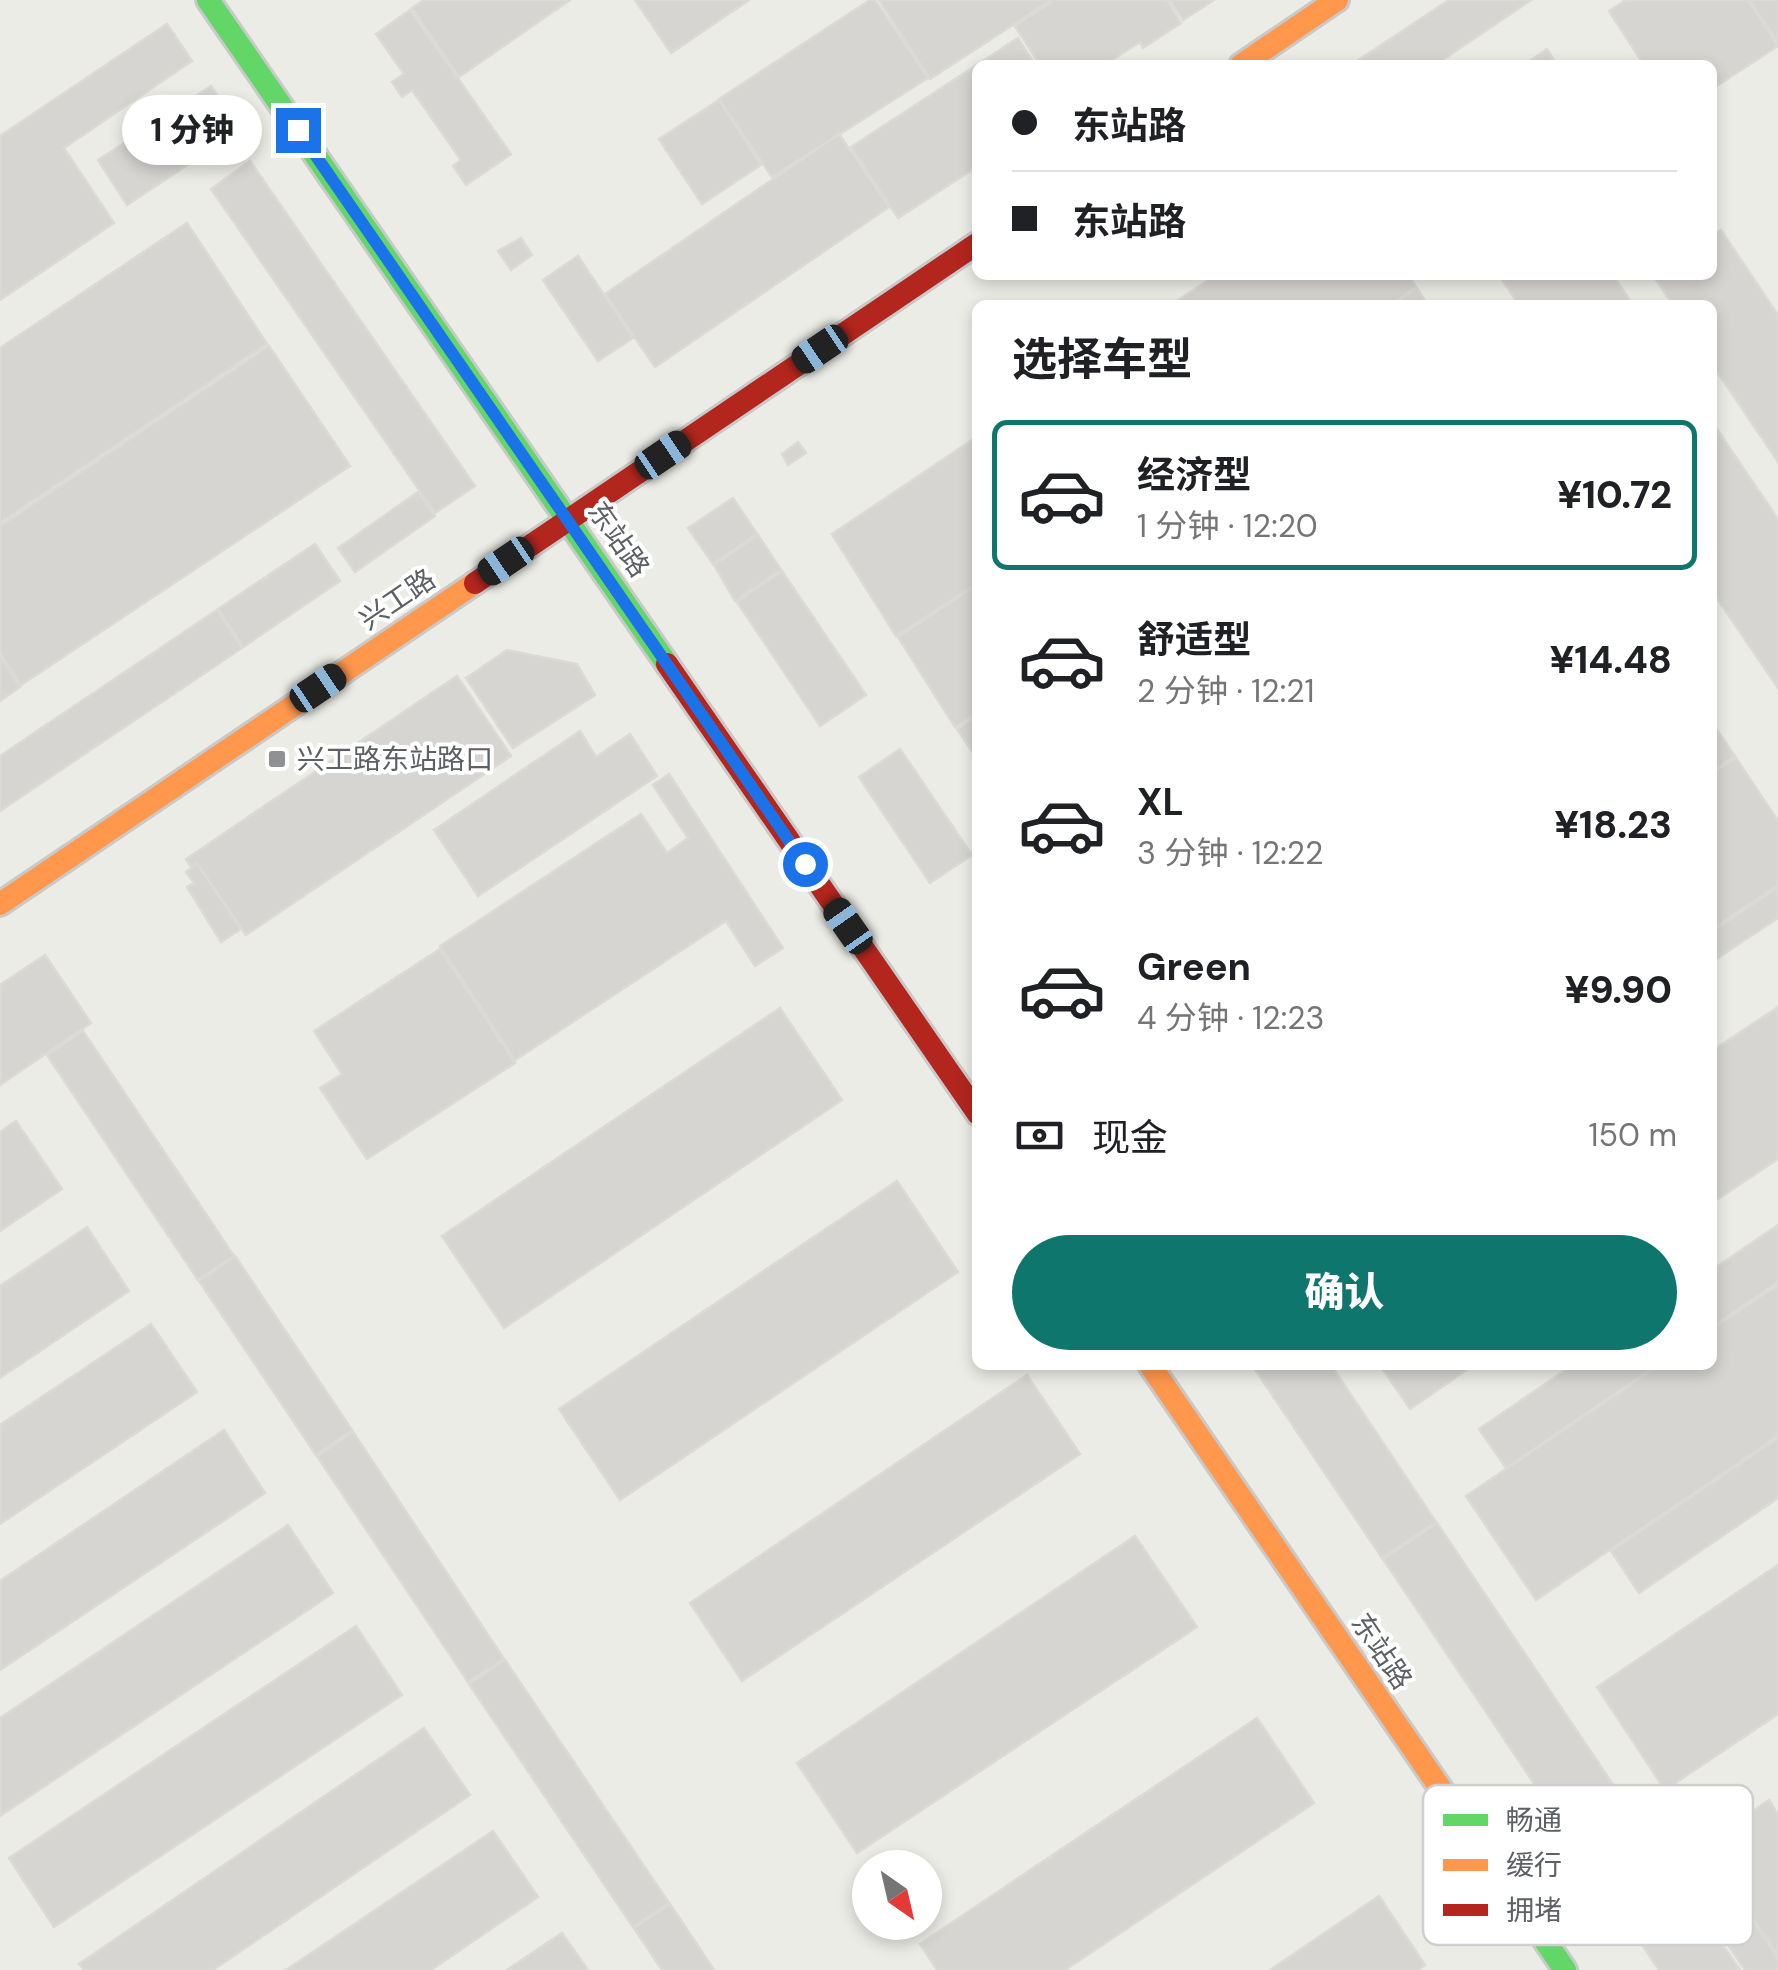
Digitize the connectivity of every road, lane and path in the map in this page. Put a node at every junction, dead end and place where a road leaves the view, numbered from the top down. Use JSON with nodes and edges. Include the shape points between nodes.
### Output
{"nodes":[{"id":1,"x":208,"y":0,"type":"edge"},
{"id":2,"x":1337,"y":0,"type":"edge"},
{"id":3,"x":1247,"y":60,"type":"edge"},
{"id":4,"x":972,"y":247,"type":"edge"},
{"id":5,"x":569,"y":519,"type":"junction"},
{"id":6,"x":0,"y":904,"type":"edge"},
{"id":7,"x":972,"y":1105,"type":"edge"},
{"id":8,"x":1153,"y":1370,"type":"edge"},
{"id":9,"x":1439,"y":1785,"type":"edge"},
{"id":10,"x":1549,"y":1945,"type":"edge"},
{"id":11,"x":1566,"y":1970,"type":"edge"}],
"edges":[{"from":1,"to":5,"type":"street","name":"东站路"},
{"from":2,"to":3,"type":"street"},
{"from":4,"to":5,"type":"street","name":"兴工路"},
{"from":5,"to":6,"type":"street","name":"兴工路"},
{"from":5,"to":7,"type":"street","name":"东站路"},
{"from":8,"to":9,"type":"street","name":"东站路"},
{"from":10,"to":11,"type":"street","name":"东站路"}]}
